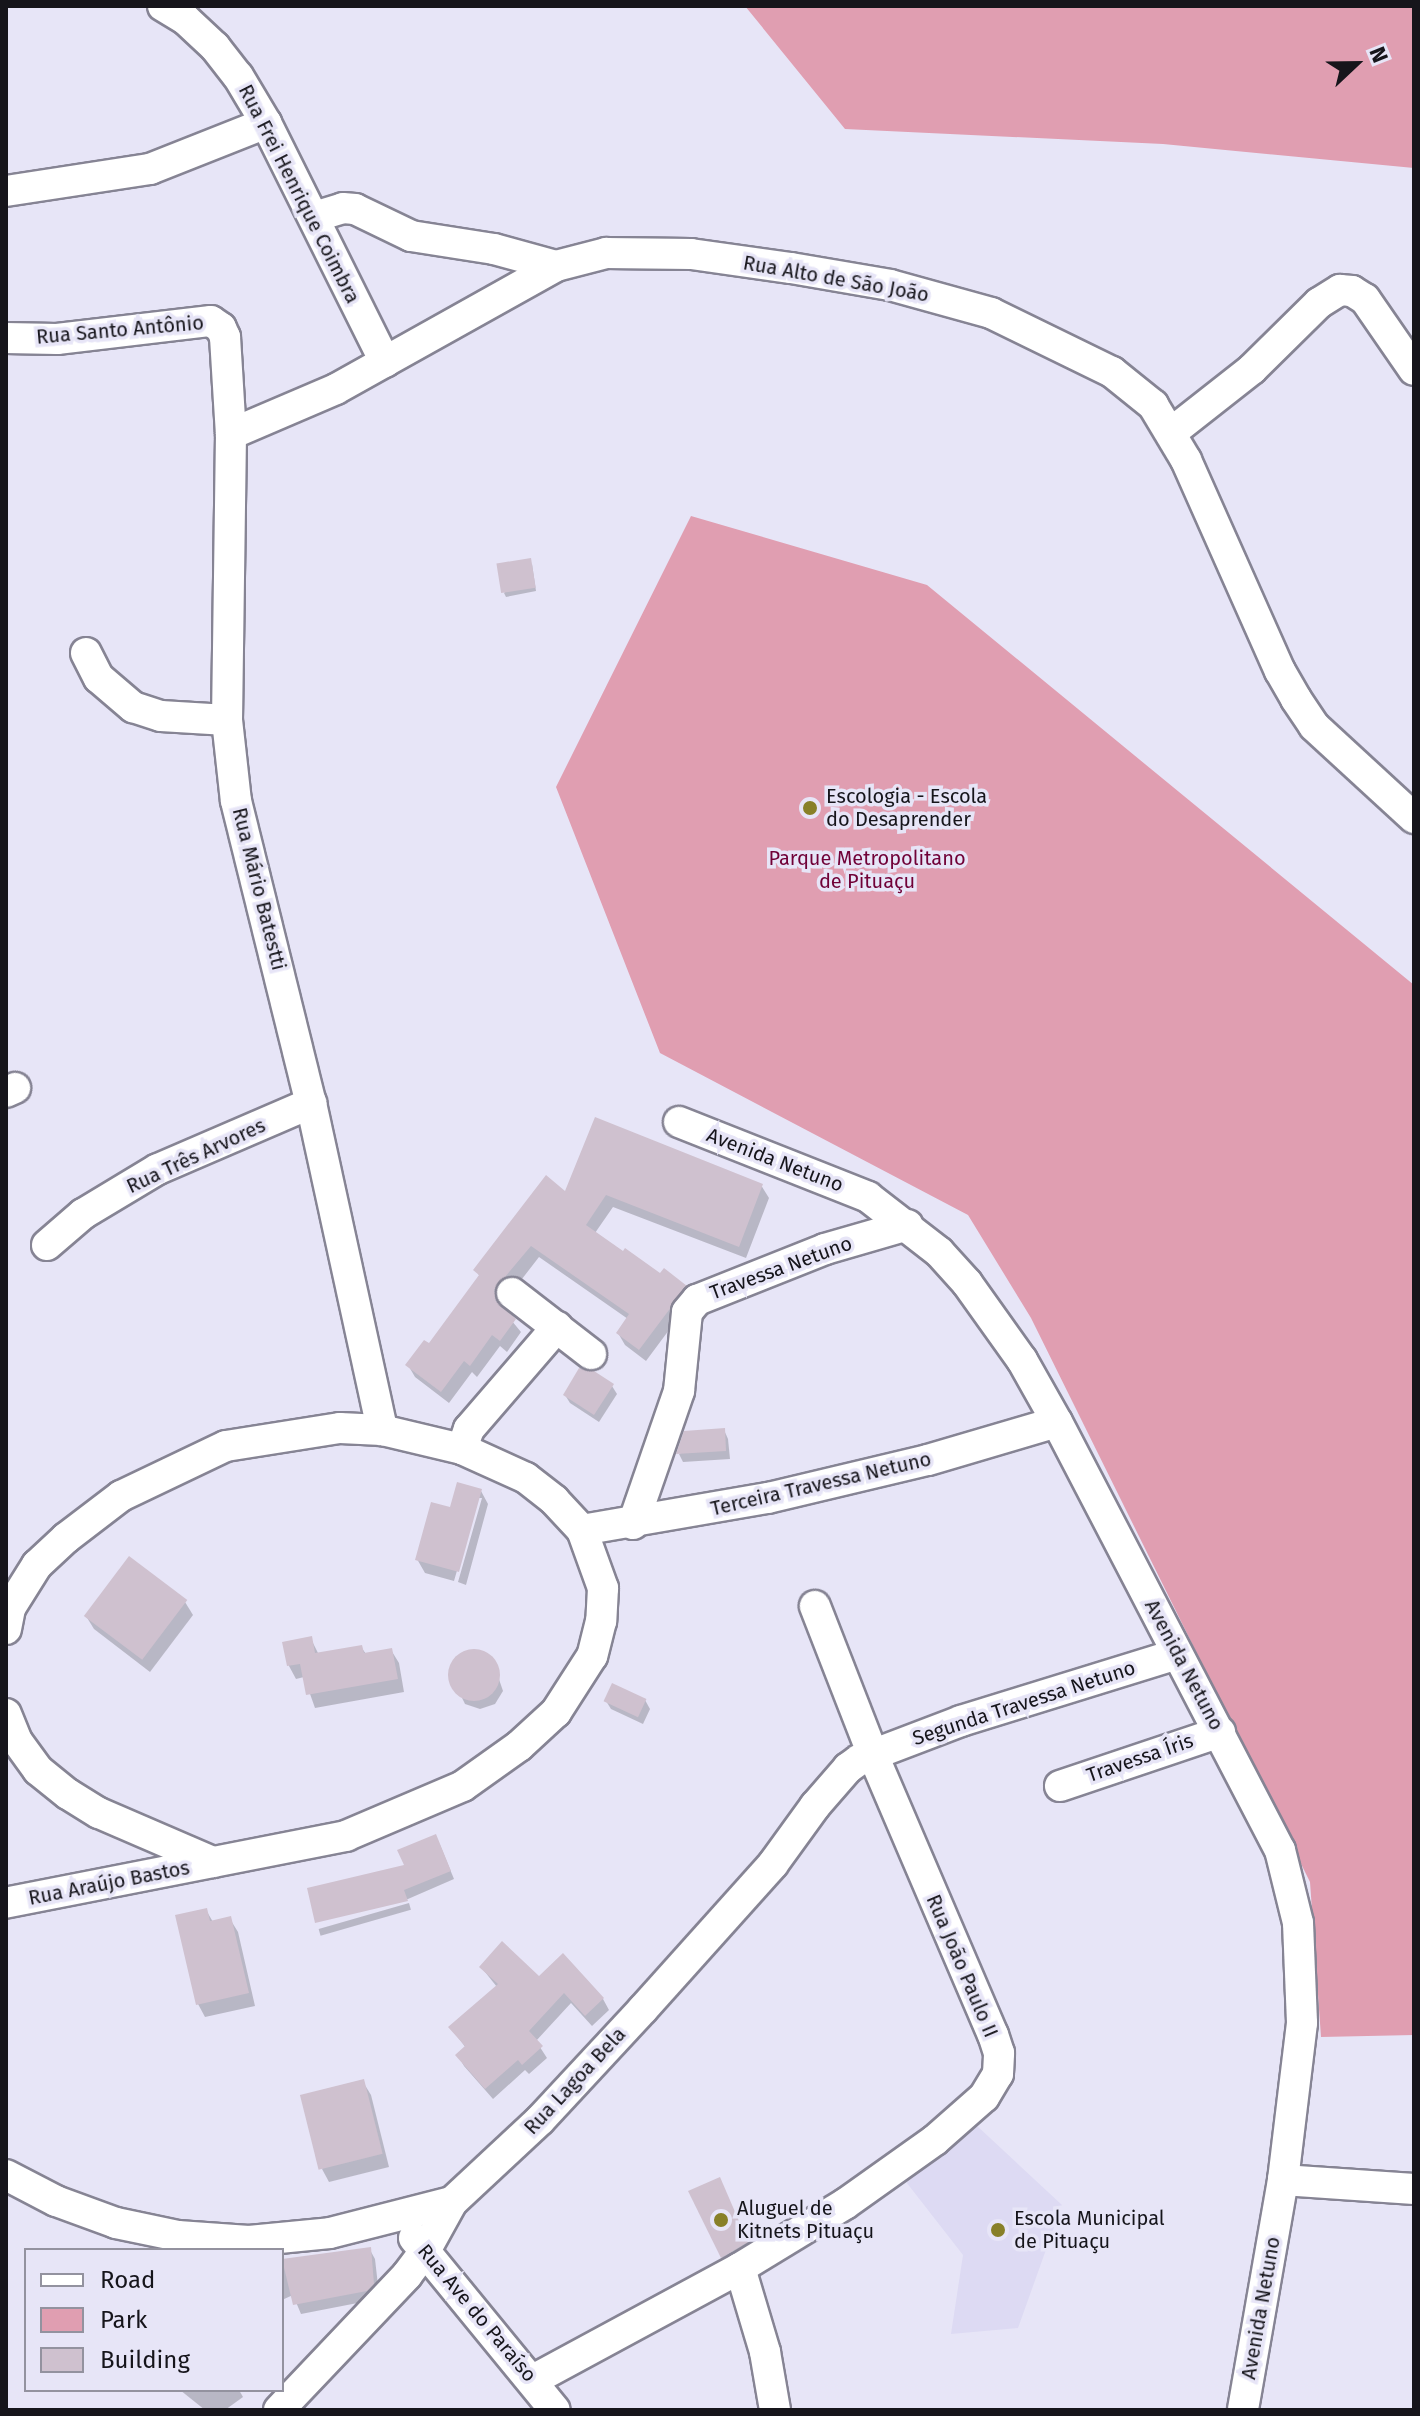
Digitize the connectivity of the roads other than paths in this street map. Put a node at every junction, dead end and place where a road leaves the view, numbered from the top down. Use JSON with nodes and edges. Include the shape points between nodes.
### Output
{"nodes":[{"id":1,"x":184,"y":10,"type":"edge"},
{"id":2,"x":266,"y":123,"type":"junction"},
{"id":3,"x":6,"y":191,"type":"edge"},
{"id":4,"x":314,"y":217,"type":"junction"},
{"id":5,"x":556,"y":266,"type":"junction"},
{"id":6,"x":225,"y":337,"type":"joint"},
{"id":7,"x":6,"y":338,"type":"edge"},
{"id":8,"x":385,"y":362,"type":"junction"},
{"id":9,"x":1414,"y":370,"type":"edge"},
{"id":10,"x":1172,"y":432,"type":"junction"},
{"id":11,"x":231,"y":434,"type":"junction"},
{"id":12,"x":86,"y":653,"type":"dead end"},
{"id":13,"x":227,"y":720,"type":"junction"},
{"id":14,"x":1414,"y":818,"type":"edge"},
{"id":15,"x":311,"y":1103,"type":"junction"},
{"id":16,"x":679,"y":1122,"type":"dead end"},
{"id":17,"x":908,"y":1225,"type":"junction"},
{"id":18,"x":47,"y":1245,"type":"dead end"},
{"id":19,"x":512,"y":1293,"type":"dead end"},
{"id":20,"x":557,"y":1327,"type":"junction"},
{"id":21,"x":591,"y":1354,"type":"dead end"},
{"id":22,"x":1057,"y":1422,"type":"junction"},
{"id":23,"x":382,"y":1430,"type":"junction"},
{"id":24,"x":462,"y":1449,"type":"junction"},
{"id":25,"x":633,"y":1524,"type":"junction"},
{"id":26,"x":582,"y":1530,"type":"junction"},
{"id":27,"x":815,"y":1606,"type":"dead end"},
{"id":28,"x":6,"y":1629,"type":"edge"},
{"id":29,"x":1177,"y":1654,"type":"junction"},
{"id":30,"x":6,"y":1714,"type":"edge"},
{"id":31,"x":1220,"y":1732,"type":"junction"},
{"id":32,"x":873,"y":1755,"type":"junction"},
{"id":33,"x":1060,"y":1786,"type":"dead end"},
{"id":34,"x":213,"y":1862,"type":"junction"},
{"id":35,"x":6,"y":1903,"type":"edge"},
{"id":36,"x":6,"y":2175,"type":"edge"},
{"id":37,"x":1283,"y":2180,"type":"junction"},
{"id":38,"x":1414,"y":2189,"type":"edge"},
{"id":39,"x":452,"y":2202,"type":"junction"},
{"id":40,"x":396,"y":2218,"type":"junction"},
{"id":41,"x":425,"y":2251,"type":"junction"},
{"id":42,"x":740,"y":2268,"type":"junction"},
{"id":43,"x":533,"y":2380,"type":"junction"},
{"id":44,"x":279,"y":2410,"type":"edge"},
{"id":45,"x":555,"y":2410,"type":"edge"},
{"id":46,"x":775,"y":2410,"type":"edge"},
{"id":47,"x":1243,"y":2410,"type":"edge"}],
"edges":[{"from":1,"to":2,"type":"street","name":"Rua Frei Henrique Coimbra","via":[[238,76]]},
{"from":2,"to":3,"type":"street","via":[[150,169]]},
{"from":2,"to":4,"type":"street","name":"Rua Frei Henrique Coimbra"},
{"from":4,"to":5,"type":"street","via":[[355,209],[411,236],[494,249]]},
{"from":4,"to":8,"type":"street","name":"Rua Frei Henrique Coimbra"},
{"from":5,"to":8,"type":"street","name":"Rua Alto de São João"},
{"from":5,"to":10,"type":"street","name":"Rua Alto de São João","via":[[606,253],[691,254],[934,296],[991,313],[1112,372],[1153,405]]},
{"from":6,"to":7,"type":"street","name":"Rua Santo Antônio","via":[[211,321],[57,339]]},
{"from":6,"to":11,"type":"street","name":"Rua Mário Batestti"},
{"from":8,"to":11,"type":"street","name":"Rua Alto de São João","via":[[304,405]]},
{"from":9,"to":10,"type":"street","via":[[1365,299],[1340,290]]},
{"from":10,"to":14,"type":"street","name":"Rua Alto de São João","via":[[1296,699],[1314,726]]},
{"from":11,"to":13,"type":"street","name":"Rua Mário Batestti"},
{"from":12,"to":13,"type":"street","via":[[99,678],[133,707],[161,716]]},
{"from":13,"to":15,"type":"street","name":"Rua Mário Batestti","via":[[236,801]]},
{"from":15,"to":18,"type":"street","name":"Rua Três Arvores","via":[[158,1169],[83,1214]]},
{"from":15,"to":23,"type":"street","name":"Rua Mário Batestti"},
{"from":16,"to":17,"type":"street","name":"Avenida Netuno","via":[[868,1197]]},
{"from":17,"to":22,"type":"street","name":"Avenida Netuno","via":[[987,1308]]},
{"from":17,"to":25,"type":"street","name":"Travessa Netuno","via":[[812,1253],[697,1300],[687,1312],[679,1391]]},
{"from":19,"to":20,"type":"street"},
{"from":20,"to":21,"type":"street"},
{"from":20,"to":24,"type":"street","via":[[469,1429]]},
{"from":22,"to":25,"type":"street","name":"Terceira Travessa Netuno","via":[[809,1489]]},
{"from":22,"to":29,"type":"street","name":"Avenida Netuno"},
{"from":23,"to":24,"type":"street","name":"Rua Araújo Bastos"},
{"from":23,"to":28,"type":"street","name":"Rua Araújo Bastos","via":[[340,1428],[226,1446],[121,1496],[37,1565],[10,1608]]},
{"from":24,"to":26,"type":"street","name":"Rua Araújo Bastos","via":[[526,1478]]},
{"from":25,"to":26,"type":"street","name":"Terceira Travessa Netuno"},
{"from":26,"to":34,"type":"street","name":"Rua Araújo Bastos","via":[[603,1588],[592,1656],[556,1712],[519,1746],[463,1786],[346,1836]]},
{"from":27,"to":32,"type":"street","name":"Rua João Paulo II"},
{"from":29,"to":31,"type":"street","name":"Avenida Netuno"},
{"from":29,"to":32,"type":"street","name":"Segunda Travessa Netuno","via":[[1046,1692]]},
{"from":30,"to":34,"type":"street","name":"Rua Araújo Bastos","via":[[38,1770],[68,1794],[99,1813]]},
{"from":31,"to":33,"type":"street","name":"Travessa Íris"},
{"from":31,"to":37,"type":"street","name":"Avenida Netuno","via":[[1280,1850],[1298,1923],[1302,2023]]},
{"from":32,"to":39,"type":"street","name":"Rua Lagoa Bela","via":[[835,1780],[773,1864],[643,2009],[540,2120]]},
{"from":32,"to":42,"type":"street","name":"Rua João Paulo II","via":[[993,2035],[998,2074],[984,2097],[935,2140],[845,2204]]},
{"from":34,"to":35,"type":"street","name":"Rua Araújo Bastos"},
{"from":36,"to":40,"type":"street","via":[[116,2223],[178,2236],[249,2241],[330,2233]]},
{"from":37,"to":38,"type":"street"},
{"from":37,"to":47,"type":"street","name":"Avenida Netuno"},
{"from":39,"to":40,"type":"street"},
{"from":39,"to":41,"type":"street","name":"Rua Lagoa Bela"},
{"from":40,"to":41,"type":"street","name":"Rua Ave do Paraíso"},
{"from":41,"to":43,"type":"street","name":"Rua Ave do Paraíso"},
{"from":41,"to":44,"type":"street","name":"Rua Lagoa Bela"},
{"from":42,"to":43,"type":"street","name":"Rua João Paulo II"},
{"from":42,"to":46,"type":"street","via":[[765,2352]]},
{"from":43,"to":45,"type":"street","name":"Rua Ave do Paraíso"}]}
